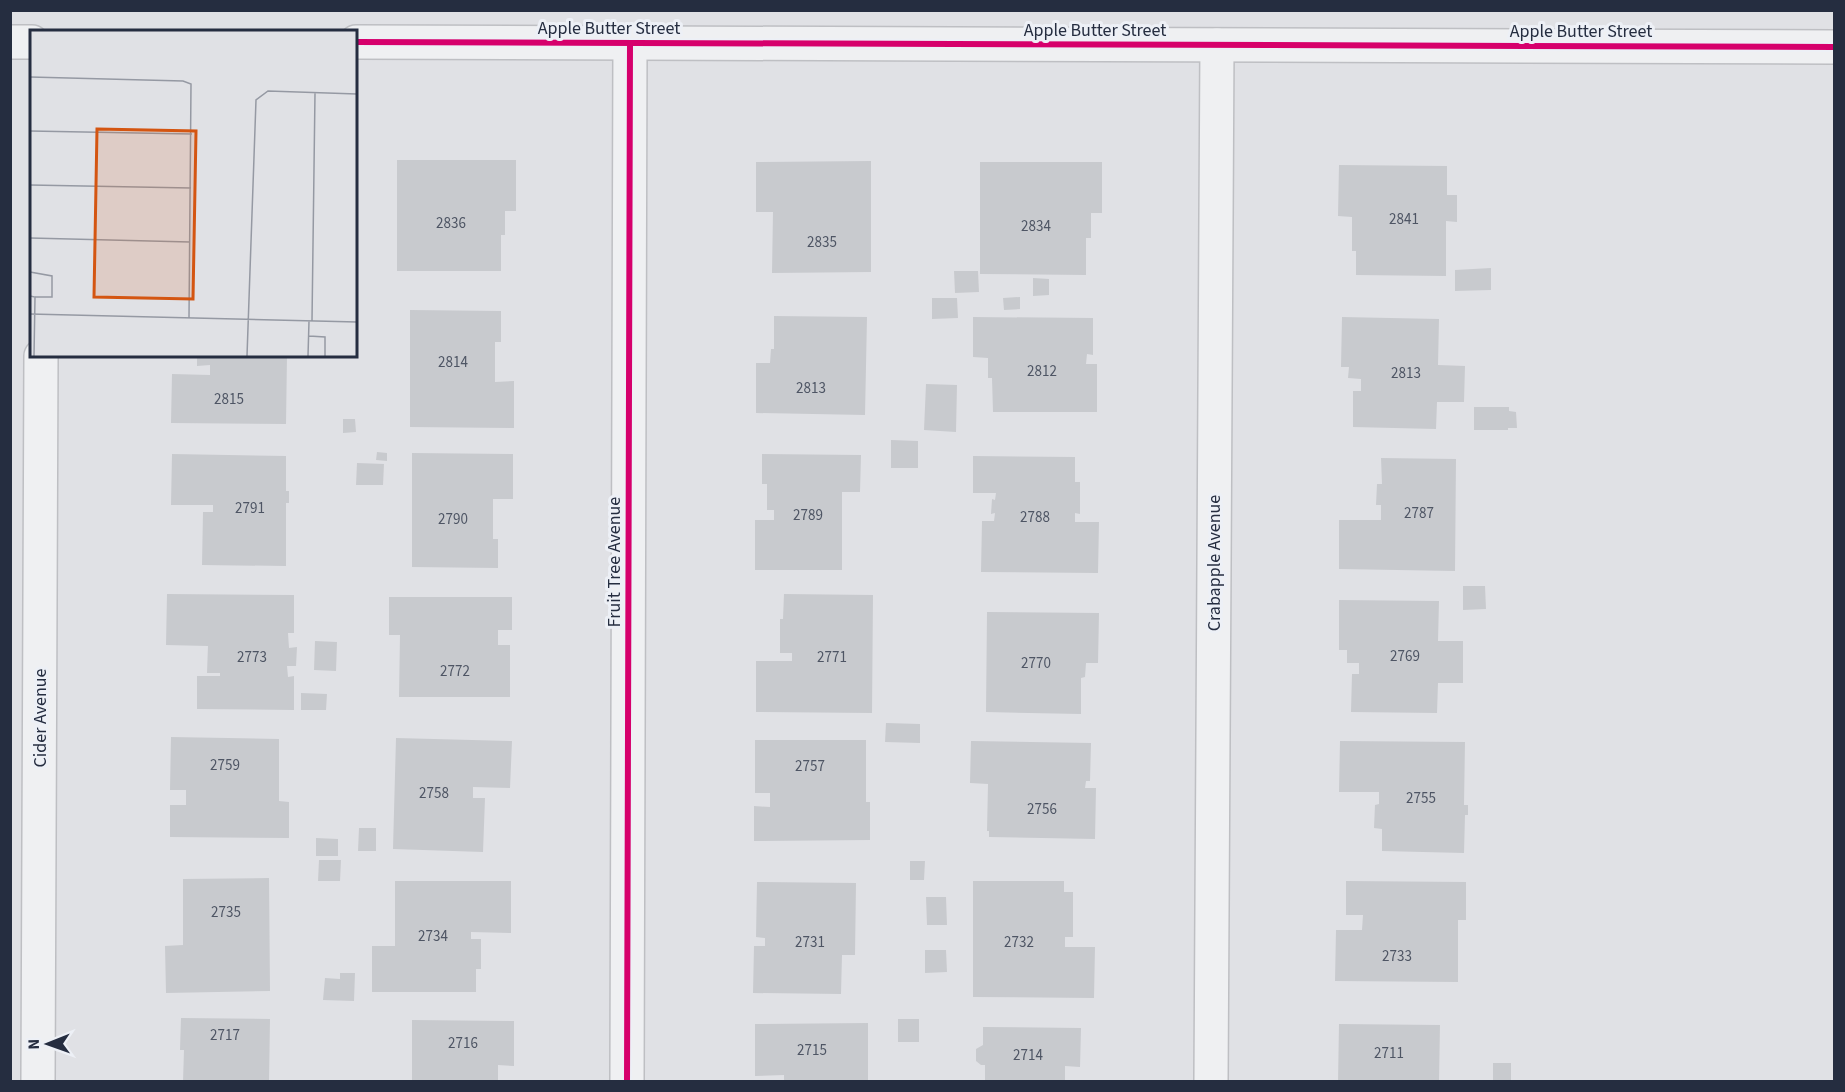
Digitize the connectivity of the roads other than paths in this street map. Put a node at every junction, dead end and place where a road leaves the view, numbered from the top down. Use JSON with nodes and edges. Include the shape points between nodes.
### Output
{"nodes":[{"id":1,"x":10,"y":42,"type":"edge"},
{"id":2,"x":30,"y":42,"type":"edge"},
{"id":3,"x":357,"y":42,"type":"edge"},
{"id":4,"x":630,"y":43,"type":"junction"},
{"id":5,"x":1217,"y":45,"type":"junction"},
{"id":6,"x":1834,"y":47,"type":"edge"},
{"id":7,"x":42,"y":357,"type":"edge"},
{"id":8,"x":39,"y":1082,"type":"edge"},
{"id":9,"x":627,"y":1082,"type":"edge"},
{"id":10,"x":1211,"y":1082,"type":"edge"}],
"edges":[{"from":1,"to":2,"type":"street"},
{"from":3,"to":4,"type":"street","name":"Apple Butter Street"},
{"from":4,"to":5,"type":"street","name":"Apple Butter Street"},
{"from":4,"to":9,"type":"street","name":"Fruit Tree Avenue"},
{"from":5,"to":6,"type":"street","name":"Apple Butter Street"},
{"from":5,"to":10,"type":"street","name":"Crabapple Avenue"},
{"from":7,"to":8,"type":"street","name":"Cider Avenue"}]}
